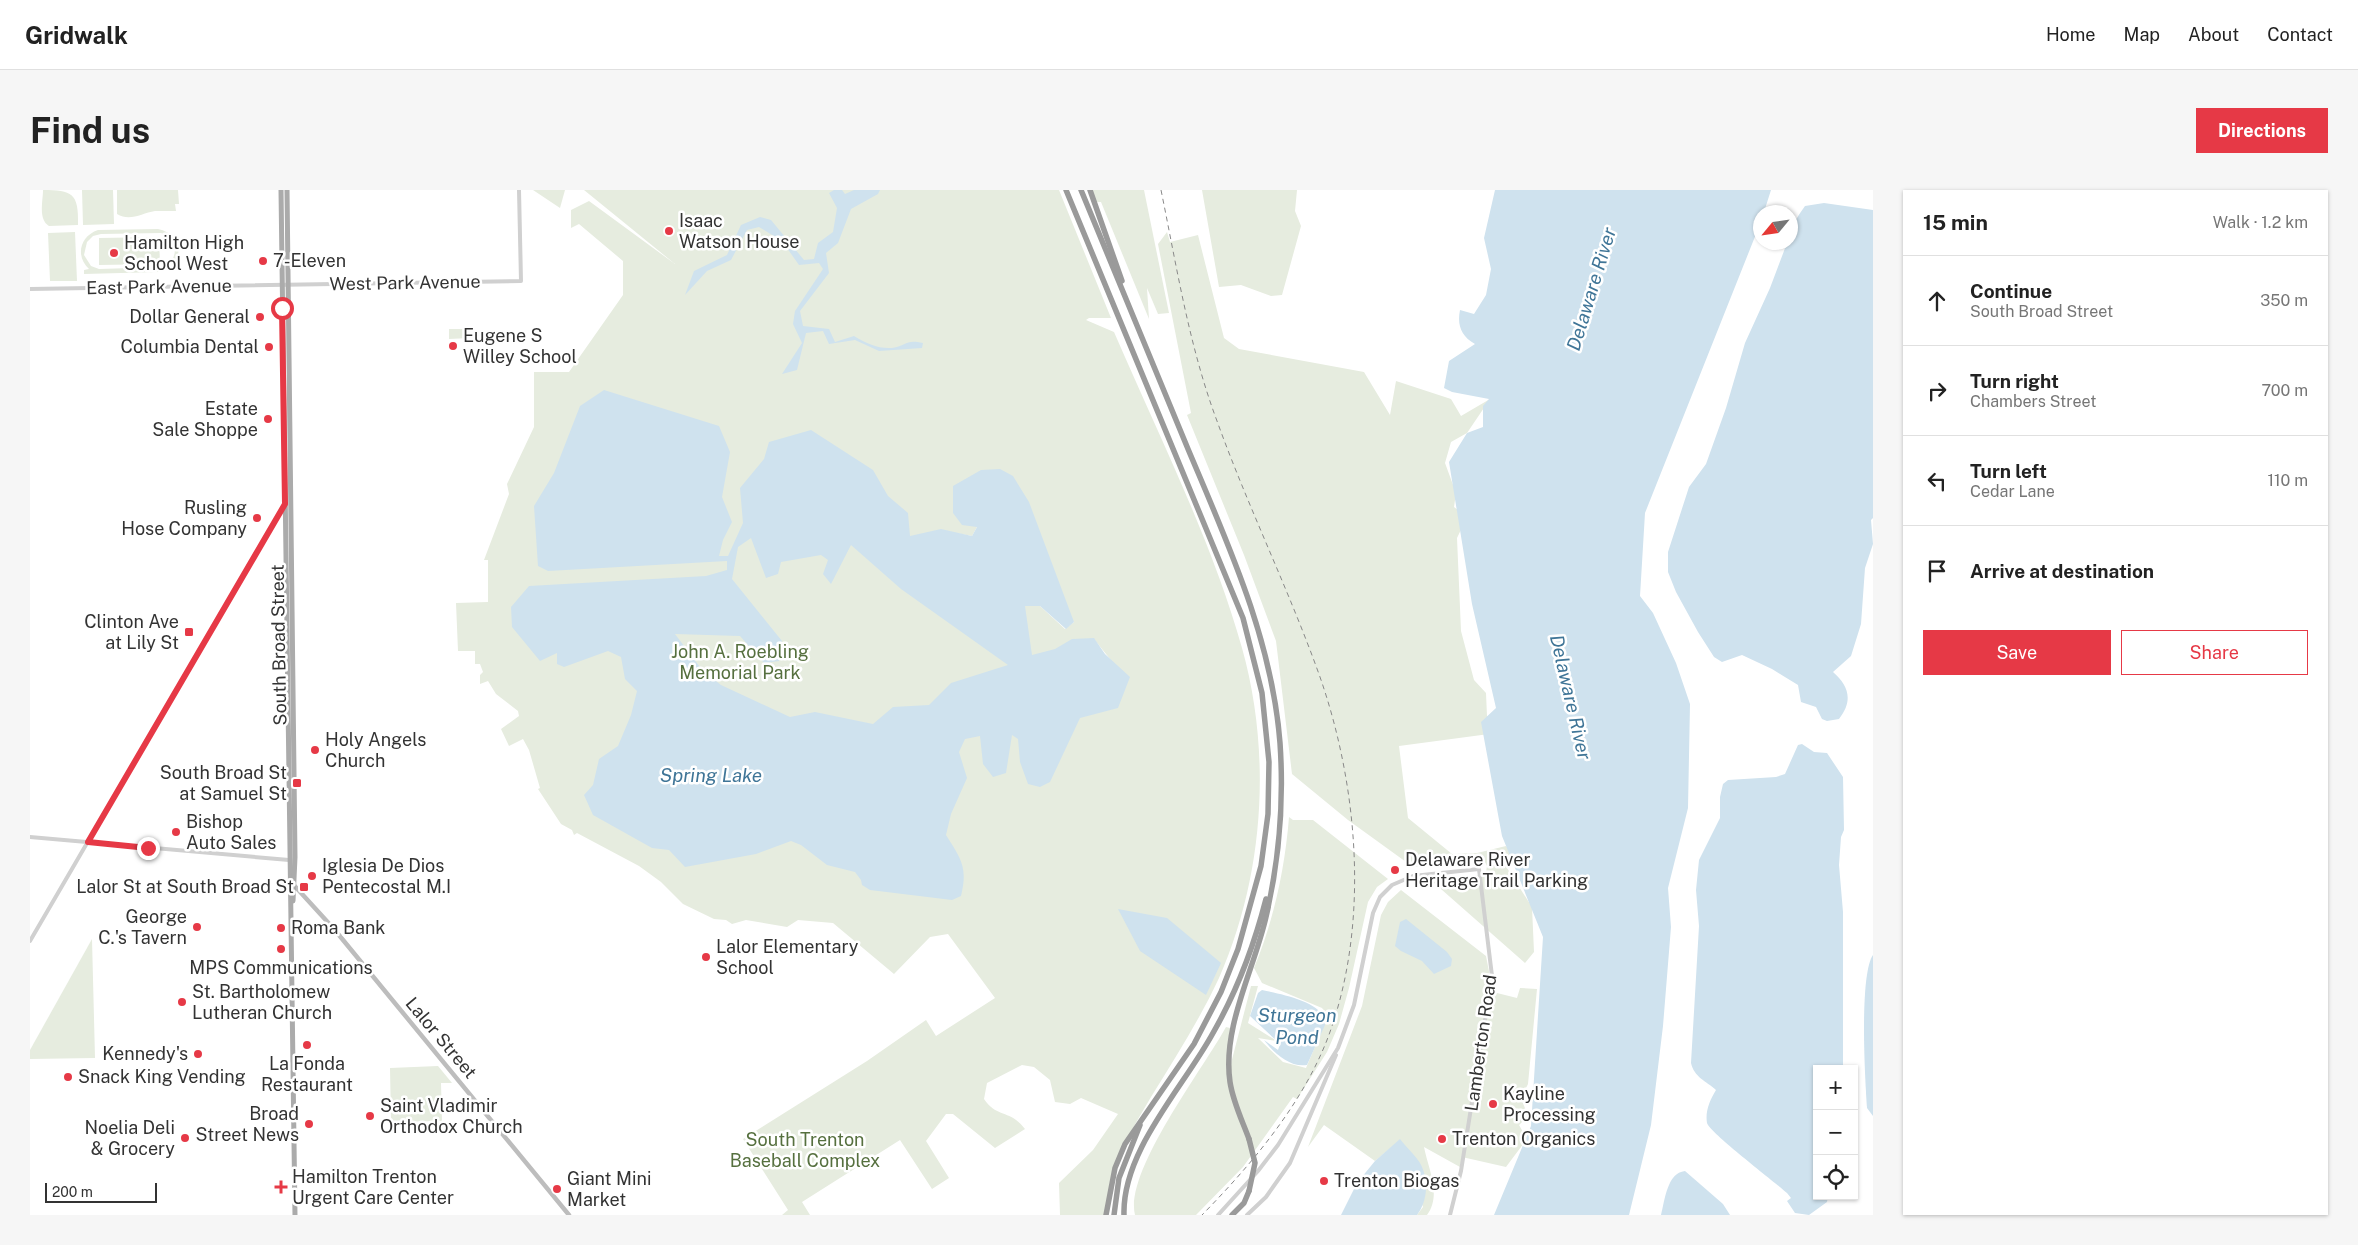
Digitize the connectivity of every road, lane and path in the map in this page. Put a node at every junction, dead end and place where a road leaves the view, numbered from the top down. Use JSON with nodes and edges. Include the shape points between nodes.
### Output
{"nodes":[{"id":1,"x":281,"y":190,"type":"edge"},
{"id":2,"x":287,"y":190,"type":"edge"},
{"id":3,"x":519,"y":190,"type":"edge"},
{"id":4,"x":1065,"y":190,"type":"edge"},
{"id":5,"x":1081,"y":190,"type":"edge"},
{"id":6,"x":1090,"y":190,"type":"edge"},
{"id":7,"x":1105,"y":280,"type":"junction"},
{"id":8,"x":282,"y":285,"type":"junction"},
{"id":9,"x":289,"y":285,"type":"junction"},
{"id":10,"x":30,"y":289,"type":"edge"},
{"id":11,"x":1127,"y":300,"type":"junction"},
{"id":12,"x":291,"y":495,"type":"junction"},
{"id":13,"x":285,"y":504,"type":"junction"},
{"id":14,"x":1278,"y":833,"type":"junction"},
{"id":15,"x":30,"y":837,"type":"edge"},
{"id":16,"x":88,"y":842,"type":"junction"},
{"id":17,"x":289,"y":860,"type":"junction"},
{"id":18,"x":290,"y":880,"type":"junction"},
{"id":19,"x":295,"y":885,"type":"junction"},
{"id":20,"x":291,"y":919,"type":"junction"},
{"id":21,"x":30,"y":942,"type":"edge"},
{"id":22,"x":1338,"y":1048,"type":"junction"},
{"id":23,"x":1160,"y":1094,"type":"junction"},
{"id":24,"x":295,"y":1215,"type":"edge"},
{"id":25,"x":569,"y":1215,"type":"edge"},
{"id":26,"x":1106,"y":1215,"type":"edge"},
{"id":27,"x":1114,"y":1215,"type":"edge"},
{"id":28,"x":1124,"y":1215,"type":"edge"},
{"id":29,"x":1218,"y":1215,"type":"edge"},
{"id":30,"x":1232,"y":1215,"type":"edge"},
{"id":31,"x":1247,"y":1215,"type":"edge"},
{"id":32,"x":1450,"y":1215,"type":"edge"}],
"edges":[{"from":1,"to":8,"type":"main road","name":"South Broad Street"},
{"from":2,"to":9,"type":"main road","name":"South Broad Street"},
{"from":3,"to":9,"type":"street","name":"West Park Avenue","via":[[521,281]]},
{"from":4,"to":7,"type":"highway"},
{"from":4,"to":7,"type":"highway"},
{"from":5,"to":11,"type":"highway"},
{"from":6,"to":11,"type":"highway"},
{"from":7,"to":23,"type":"highway","via":[[1240,610],[1259,676],[1268,745],[1269,797],[1265,840],[1246,926],[1206,1024]]},
{"from":8,"to":9,"type":"street","name":"East Park Avenue"},
{"from":8,"to":10,"type":"street","name":"East Park Avenue"},
{"from":8,"to":13,"type":"main road","name":"South Broad Street"},
{"from":9,"to":12,"type":"main road","name":"South Broad Street"},
{"from":11,"to":14,"type":"highway","via":[[1225,537],[1262,639],[1278,727],[1281,780]]},
{"from":12,"to":13,"type":"street"},
{"from":12,"to":19,"type":"main road","name":"South Broad Street"},
{"from":13,"to":16,"type":"street"},
{"from":13,"to":17,"type":"main road","name":"South Broad Street"},
{"from":14,"to":28,"type":"highway","via":[[1266,901],[1240,978],[1203,1051],[1139,1152],[1128,1180]]},
{"from":14,"to":30,"type":"highway","bridge":true,"via":[[1266,916],[1238,1010],[1229,1060],[1232,1095],[1255,1163],[1250,1191]]},
{"from":15,"to":16,"type":"street"},
{"from":16,"to":17,"type":"street"},
{"from":16,"to":21,"type":"street"},
{"from":17,"to":18,"type":"main road","name":"South Broad Street"},
{"from":18,"to":19,"type":"main road","name":"Lalor Street"},
{"from":18,"to":20,"type":"main road","name":"South Broad Street"},
{"from":19,"to":20,"type":"main road","name":"South Broad Street"},
{"from":19,"to":25,"type":"main road","name":"Lalor Street"},
{"from":20,"to":24,"type":"main road","name":"South Broad Street"},
{"from":22,"to":29,"type":"street","via":[[1278,1145]]},
{"from":22,"to":31,"type":"street","via":[[1293,1159],[1272,1190]]},
{"from":22,"to":32,"type":"street","name":"Lamberton Road","via":[[1357,990],[1373,913],[1383,894],[1392,885],[1413,876],[1479,869],[1492,976],[1461,1170]]},
{"from":23,"to":26,"type":"highway","via":[[1131,1133],[1119,1156]]},
{"from":23,"to":27,"type":"highway","via":[[1127,1152],[1116,1191]]}]}
